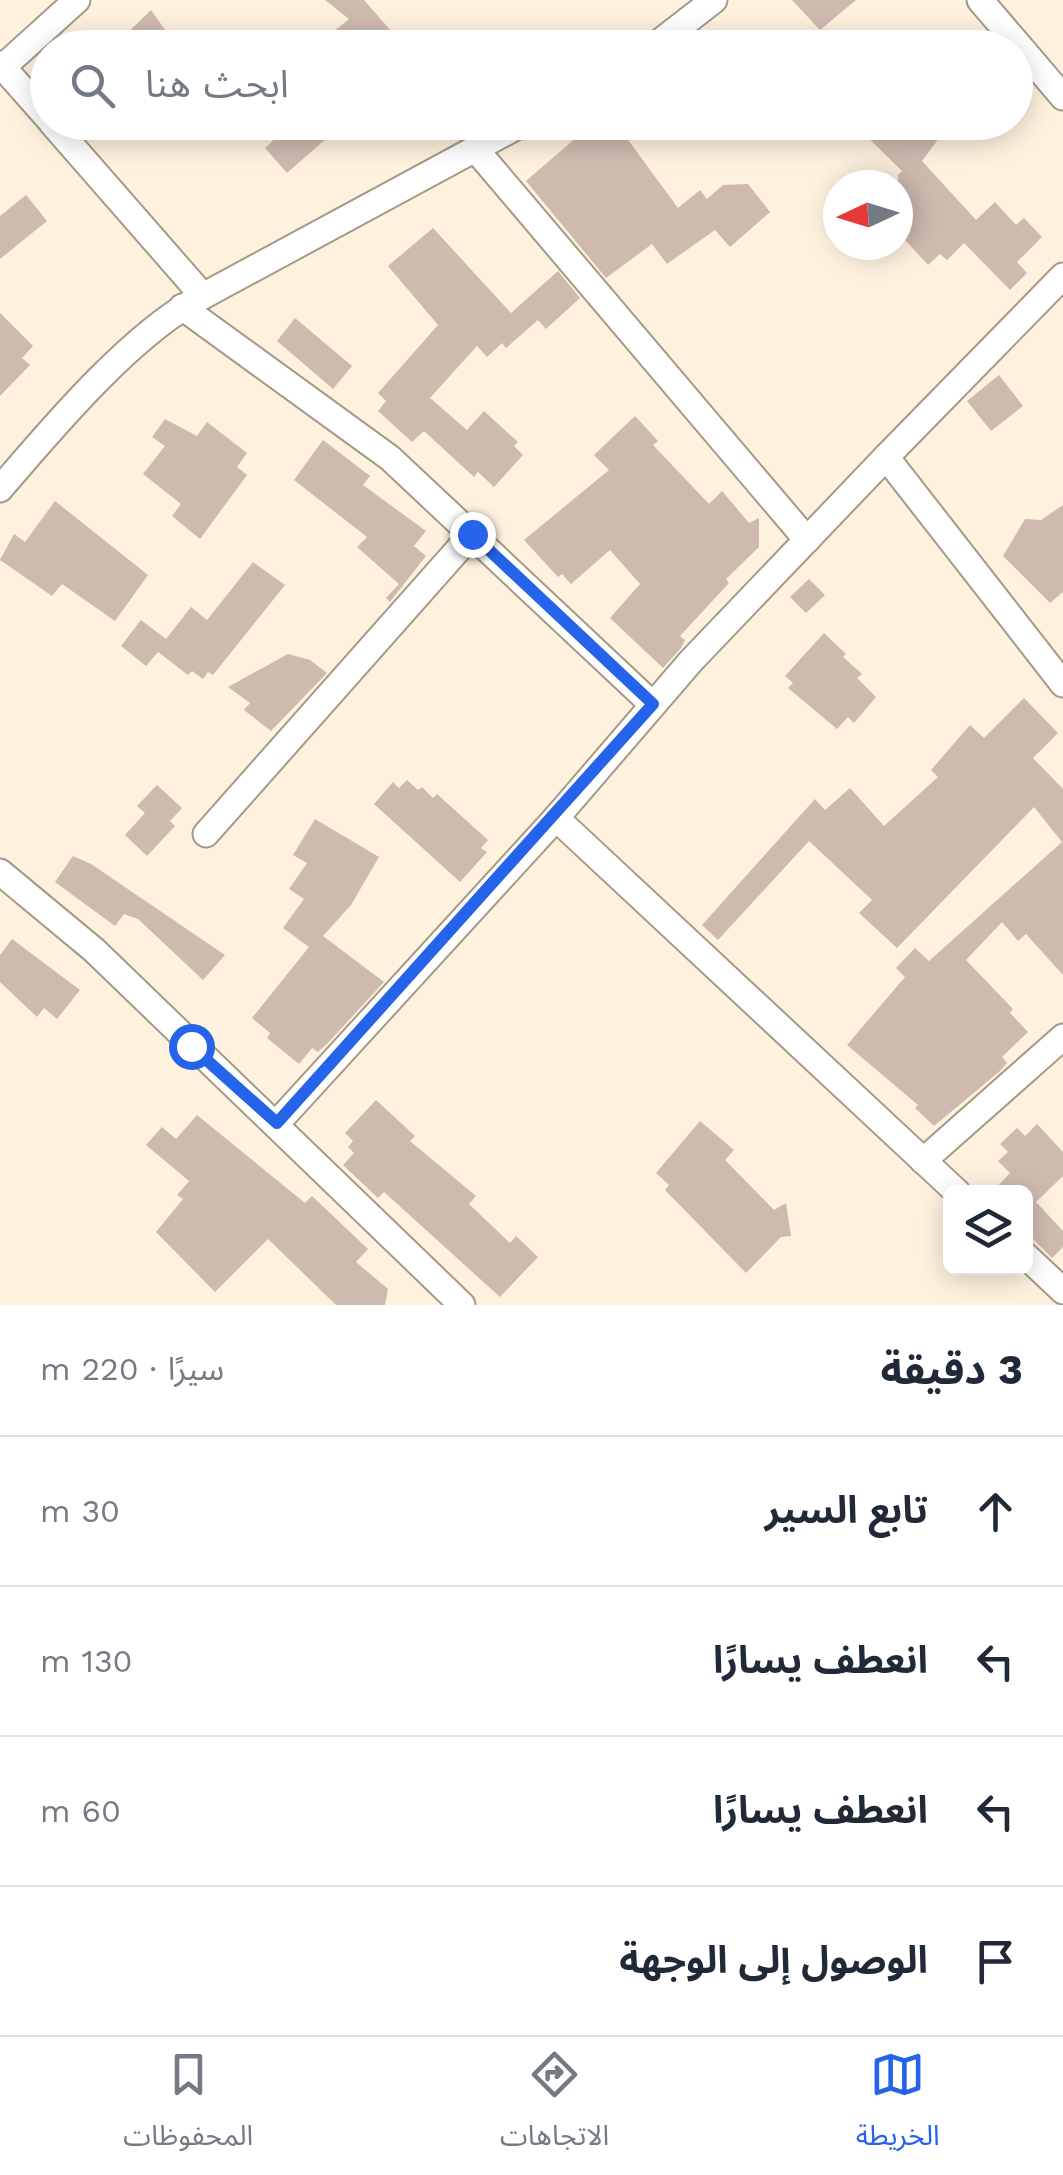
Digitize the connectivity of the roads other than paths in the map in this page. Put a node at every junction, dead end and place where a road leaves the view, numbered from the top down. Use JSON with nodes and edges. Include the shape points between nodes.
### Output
{"nodes":[{"id":1,"x":77,"y":0,"type":"edge"},
{"id":2,"x":714,"y":0,"type":"edge"},
{"id":3,"x":980,"y":0,"type":"edge"},
{"id":4,"x":42,"y":30,"type":"edge"},
{"id":5,"x":675,"y":30,"type":"edge"},
{"id":6,"x":1006,"y":30,"type":"edge"},
{"id":7,"x":30,"y":41,"type":"edge"},
{"id":8,"x":1033,"y":62,"type":"edge"},
{"id":9,"x":2,"y":65,"type":"edge"},
{"id":10,"x":1063,"y":97,"type":"edge"},
{"id":11,"x":30,"y":98,"type":"edge"},
{"id":12,"x":65,"y":140,"type":"edge"},
{"id":13,"x":496,"y":140,"type":"edge"},
{"id":14,"x":476,"y":152,"type":"junction"},
{"id":15,"x":1063,"y":276,"type":"edge"},
{"id":16,"x":192,"y":301,"type":"junction"},
{"id":17,"x":886,"y":457,"type":"junction"},
{"id":18,"x":0,"y":489,"type":"edge"},
{"id":19,"x":472,"y":534,"type":"junction"},
{"id":20,"x":807,"y":540,"type":"junction"},
{"id":21,"x":1063,"y":684,"type":"edge"},
{"id":22,"x":653,"y":704,"type":"junction"},
{"id":23,"x":556,"y":818,"type":"junction"},
{"id":24,"x":206,"y":834,"type":"dead end"},
{"id":25,"x":0,"y":872,"type":"edge"},
{"id":26,"x":1063,"y":1037,"type":"edge"},
{"id":27,"x":277,"y":1123,"type":"junction"},
{"id":28,"x":923,"y":1161,"type":"junction"},
{"id":29,"x":949,"y":1185,"type":"edge"},
{"id":30,"x":1033,"y":1263,"type":"edge"},
{"id":31,"x":1063,"y":1291,"type":"edge"},
{"id":32,"x":462,"y":1305,"type":"edge"}],
"edges":[{"from":1,"to":4,"type":"street"},
{"from":2,"to":5,"type":"street"},
{"from":3,"to":6,"type":"street"},
{"from":7,"to":9,"type":"street"},
{"from":8,"to":10,"type":"street"},
{"from":9,"to":11,"type":"street"},
{"from":12,"to":16,"type":"street"},
{"from":13,"to":14,"type":"street"},
{"from":14,"to":16,"type":"street"},
{"from":14,"to":20,"type":"street"},
{"from":15,"to":17,"type":"street"},
{"from":16,"to":18,"type":"street","via":[[88,392]]},
{"from":16,"to":19,"type":"street","via":[[390,458]]},
{"from":17,"to":20,"type":"street"},
{"from":17,"to":21,"type":"street"},
{"from":19,"to":22,"type":"street"},
{"from":19,"to":24,"type":"street"},
{"from":20,"to":22,"type":"street"},
{"from":22,"to":23,"type":"street"},
{"from":23,"to":27,"type":"street"},
{"from":23,"to":28,"type":"street"},
{"from":25,"to":27,"type":"street","via":[[94,950]]},
{"from":26,"to":28,"type":"street"},
{"from":27,"to":32,"type":"street"},
{"from":28,"to":29,"type":"street"},
{"from":30,"to":31,"type":"street"}]}
